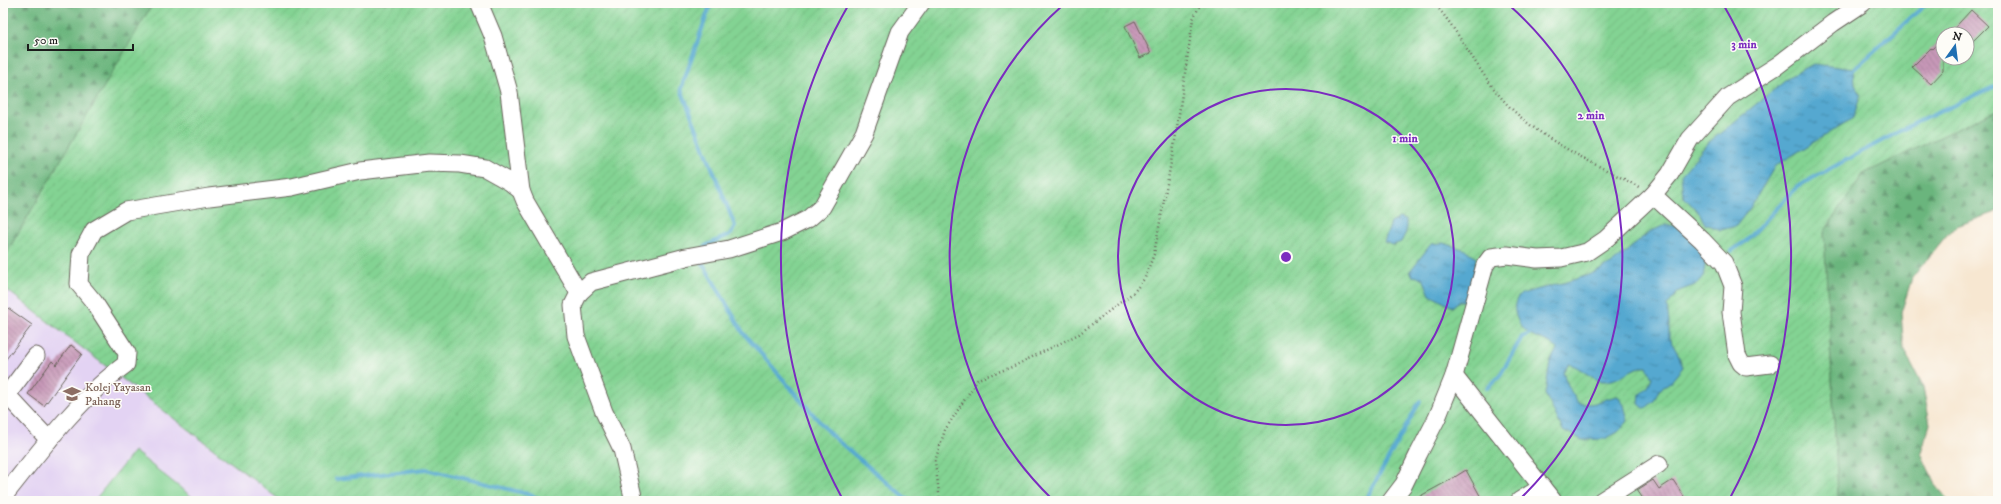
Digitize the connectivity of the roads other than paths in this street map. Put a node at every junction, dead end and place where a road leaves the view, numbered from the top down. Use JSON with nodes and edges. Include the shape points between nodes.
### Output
{"nodes":[{"id":1,"x":479,"y":3,"type":"edge"},
{"id":2,"x":921,"y":3,"type":"edge"},
{"id":3,"x":1862,"y":3,"type":"edge"},
{"id":4,"x":521,"y":191,"type":"junction"},
{"id":5,"x":1654,"y":195,"type":"junction"},
{"id":6,"x":580,"y":293,"type":"junction"},
{"id":7,"x":36,"y":356,"type":"dead end"},
{"id":8,"x":1770,"y":364,"type":"dead end"},
{"id":9,"x":1454,"y":376,"type":"junction"},
{"id":10,"x":5,"y":397,"type":"edge"},
{"id":11,"x":50,"y":440,"type":"junction"},
{"id":12,"x":1659,"y":464,"type":"dead end"},
{"id":13,"x":1542,"y":487,"type":"junction"},
{"id":14,"x":3,"y":497,"type":"edge"},
{"id":15,"x":634,"y":501,"type":"edge"},
{"id":16,"x":1391,"y":501,"type":"edge"},
{"id":17,"x":1519,"y":501,"type":"edge"},
{"id":18,"x":1553,"y":501,"type":"edge"},
{"id":19,"x":1601,"y":501,"type":"edge"}],
"edges":[{"from":1,"to":4,"type":"street","via":[[493,36],[507,86]]},
{"from":2,"to":6,"type":"street","via":[[900,32],[864,133],[822,207],[808,219],[782,232],[729,249],[686,256],[591,282]]},
{"from":3,"to":5,"type":"street","via":[[1778,65],[1728,97],[1690,139],[1670,174]]},
{"from":4,"to":6,"type":"street"},
{"from":4,"to":11,"type":"street","via":[[486,168],[429,163],[360,170],[292,187],[126,211],[94,230],[81,254],[80,284],[127,353],[126,364],[108,378]]},
{"from":5,"to":8,"type":"street","via":[[1724,263],[1733,286],[1730,312],[1737,355],[1742,363],[1746,367]]},
{"from":5,"to":9,"type":"street","via":[[1618,229],[1587,252],[1561,258],[1536,259],[1507,255],[1491,257],[1485,265]]},
{"from":6,"to":15,"type":"street","via":[[573,305],[576,336],[604,412],[622,449]]},
{"from":7,"to":10,"type":"street"},
{"from":9,"to":13,"type":"street"},
{"from":9,"to":16,"type":"street","via":[[1437,418],[1404,484]]},
{"from":10,"to":11,"type":"street"},
{"from":11,"to":14,"type":"street"},
{"from":12,"to":19,"type":"street"},
{"from":13,"to":17,"type":"street"},
{"from":13,"to":18,"type":"street"}]}
